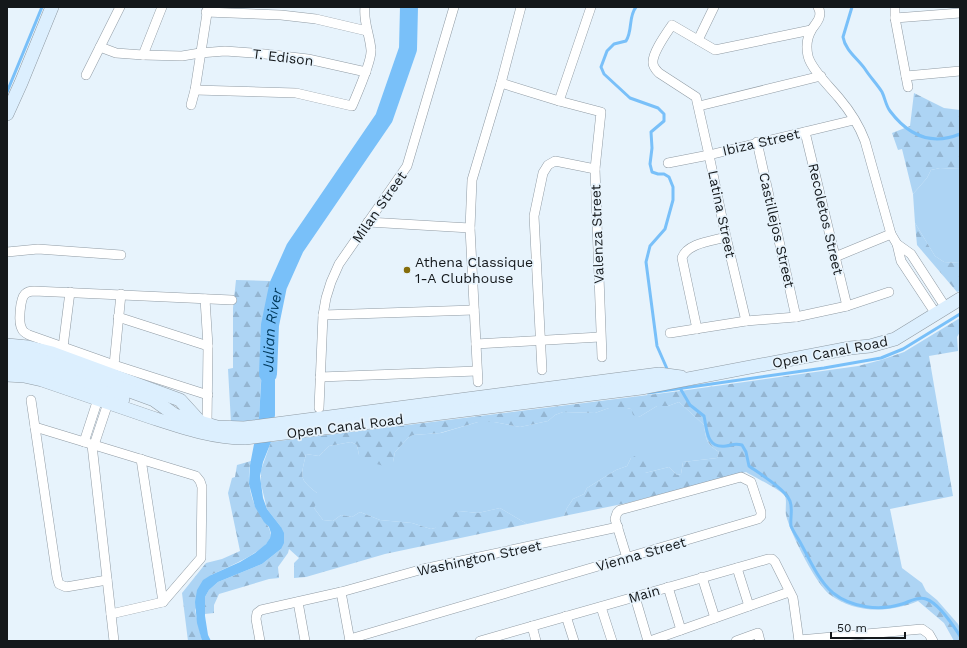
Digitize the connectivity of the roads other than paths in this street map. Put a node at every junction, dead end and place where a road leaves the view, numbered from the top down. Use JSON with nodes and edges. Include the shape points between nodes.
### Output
{"nodes":[{"id":1,"x":52,"y":7,"type":"edge"},
{"id":2,"x":120,"y":7,"type":"edge"},
{"id":3,"x":162,"y":7,"type":"edge"},
{"id":4,"x":365,"y":7,"type":"edge"},
{"id":5,"x":454,"y":7,"type":"edge"},
{"id":6,"x":521,"y":7,"type":"edge"},
{"id":7,"x":591,"y":7,"type":"edge"},
{"id":8,"x":714,"y":7,"type":"edge"},
{"id":9,"x":818,"y":7,"type":"edge"},
{"id":10,"x":895,"y":7,"type":"edge"},
{"id":11,"x":207,"y":9,"type":"edge"},
{"id":12,"x":960,"y":13,"type":"edge"},
{"id":13,"x":895,"y":18,"type":"junction"},
{"id":14,"x":811,"y":30,"type":"junction"},
{"id":15,"x":366,"y":31,"type":"junction"},
{"id":16,"x":698,"y":40,"type":"junction"},
{"id":17,"x":100,"y":47,"type":"junction"},
{"id":18,"x":200,"y":53,"type":"junction"},
{"id":19,"x":143,"y":55,"type":"junction"},
{"id":20,"x":960,"y":71,"type":"edge"},
{"id":21,"x":366,"y":72,"type":"junction"},
{"id":22,"x":86,"y":75,"type":"dead end"},
{"id":23,"x":820,"y":76,"type":"junction"},
{"id":24,"x":906,"y":76,"type":"junction"},
{"id":25,"x":501,"y":83,"type":"junction"},
{"id":26,"x":908,"y":87,"type":"dead end"},
{"id":27,"x":195,"y":90,"type":"junction"},
{"id":28,"x":559,"y":101,"type":"junction"},
{"id":29,"x":191,"y":105,"type":"dead end"},
{"id":30,"x":699,"y":106,"type":"junction"},
{"id":31,"x":7,"y":114,"type":"edge"},
{"id":32,"x":854,"y":120,"type":"junction"},
{"id":33,"x":805,"y":132,"type":"junction"},
{"id":34,"x":757,"y":142,"type":"junction"},
{"id":35,"x":709,"y":154,"type":"junction"},
{"id":36,"x":668,"y":163,"type":"dead end"},
{"id":37,"x":595,"y":169,"type":"junction"},
{"id":38,"x":368,"y":222,"type":"junction"},
{"id":39,"x":470,"y":228,"type":"junction"},
{"id":40,"x":891,"y":234,"type":"junction"},
{"id":41,"x":726,"y":237,"type":"junction"},
{"id":42,"x":898,"y":244,"type":"junction"},
{"id":43,"x":7,"y":252,"type":"edge"},
{"id":44,"x":121,"y":255,"type":"dead end"},
{"id":45,"x":835,"y":257,"type":"junction"},
{"id":46,"x":925,"y":275,"type":"junction"},
{"id":47,"x":914,"y":281,"type":"junction"},
{"id":48,"x":70,"y":292,"type":"junction"},
{"id":49,"x":890,"y":292,"type":"dead end"},
{"id":50,"x":120,"y":294,"type":"junction"},
{"id":51,"x":206,"y":299,"type":"junction"},
{"id":52,"x":960,"y":299,"type":"edge"},
{"id":53,"x":232,"y":300,"type":"dead end"},
{"id":54,"x":847,"y":306,"type":"junction"},
{"id":55,"x":474,"y":310,"type":"junction"},
{"id":56,"x":941,"y":311,"type":"junction"},
{"id":57,"x":323,"y":315,"type":"junction"},
{"id":58,"x":118,"y":317,"type":"junction"},
{"id":59,"x":796,"y":317,"type":"junction"},
{"id":60,"x":746,"y":321,"type":"junction"},
{"id":61,"x":697,"y":329,"type":"junction"},
{"id":62,"x":670,"y":333,"type":"dead end"},
{"id":63,"x":600,"y":337,"type":"junction"},
{"id":64,"x":541,"y":340,"type":"junction"},
{"id":65,"x":476,"y":344,"type":"junction"},
{"id":66,"x":7,"y":345,"type":"edge"},
{"id":67,"x":208,"y":346,"type":"junction"},
{"id":68,"x":63,"y":347,"type":"junction"},
{"id":69,"x":7,"y":355,"type":"edge"},
{"id":70,"x":602,"y":357,"type":"dead end"},
{"id":71,"x":7,"y":365,"type":"edge"},
{"id":72,"x":114,"y":365,"type":"junction"},
{"id":73,"x":542,"y":370,"type":"dead end"},
{"id":74,"x":477,"y":371,"type":"junction"},
{"id":75,"x":7,"y":374,"type":"edge"},
{"id":76,"x":320,"y":377,"type":"junction"},
{"id":77,"x":478,"y":382,"type":"dead end"},
{"id":78,"x":208,"y":395,"type":"junction"},
{"id":79,"x":31,"y":400,"type":"dead end"},
{"id":80,"x":103,"y":401,"type":"junction"},
{"id":81,"x":319,"y":408,"type":"dead end"},
{"id":82,"x":204,"y":424,"type":"junction"},
{"id":83,"x":176,"y":425,"type":"junction"},
{"id":84,"x":35,"y":427,"type":"junction"},
{"id":85,"x":245,"y":433,"type":"junction"},
{"id":86,"x":90,"y":444,"type":"junction"},
{"id":87,"x":141,"y":459,"type":"junction"},
{"id":88,"x":618,"y":528,"type":"junction"},
{"id":89,"x":627,"y":558,"type":"junction"},
{"id":90,"x":736,"y":568,"type":"junction"},
{"id":91,"x":702,"y":578,"type":"junction"},
{"id":92,"x":107,"y":580,"type":"junction"},
{"id":93,"x":668,"y":587,"type":"junction"},
{"id":94,"x":341,"y":592,"type":"junction"},
{"id":95,"x":789,"y":592,"type":"junction"},
{"id":96,"x":635,"y":597,"type":"junction"},
{"id":97,"x":163,"y":602,"type":"junction"},
{"id":98,"x":298,"y":602,"type":"junction"},
{"id":99,"x":749,"y":606,"type":"junction"},
{"id":100,"x":601,"y":607,"type":"junction"},
{"id":101,"x":111,"y":614,"type":"junction"},
{"id":102,"x":566,"y":616,"type":"junction"},
{"id":103,"x":715,"y":618,"type":"junction"},
{"id":104,"x":532,"y":626,"type":"junction"},
{"id":105,"x":682,"y":630,"type":"junction"},
{"id":106,"x":759,"y":637,"type":"edge"},
{"id":107,"x":498,"y":639,"type":"edge"},
{"id":108,"x":350,"y":640,"type":"edge"},
{"id":109,"x":799,"y":640,"type":"edge"},
{"id":110,"x":114,"y":641,"type":"edge"},
{"id":111,"x":260,"y":641,"type":"edge"},
{"id":112,"x":305,"y":641,"type":"edge"},
{"id":113,"x":480,"y":641,"type":"edge"},
{"id":114,"x":536,"y":641,"type":"edge"},
{"id":115,"x":574,"y":641,"type":"edge"},
{"id":116,"x":612,"y":641,"type":"edge"},
{"id":117,"x":649,"y":641,"type":"edge"},
{"id":118,"x":736,"y":641,"type":"edge"},
{"id":119,"x":933,"y":641,"type":"edge"}],
"edges":[{"from":1,"to":31,"type":"main road"},
{"from":2,"to":17,"type":"street"},
{"from":3,"to":19,"type":"street"},
{"from":4,"to":15,"type":"street"},
{"from":5,"to":38,"type":"street","name":"Milan Street","via":[[407,166]]},
{"from":6,"to":25,"type":"street"},
{"from":7,"to":28,"type":"street"},
{"from":8,"to":16,"type":"street"},
{"from":9,"to":14,"type":"street","via":[[818,22]]},
{"from":10,"to":13,"type":"street"},
{"from":11,"to":15,"type":"street","via":[[281,14]]},
{"from":11,"to":18,"type":"street"},
{"from":12,"to":13,"type":"street"},
{"from":13,"to":24,"type":"street"},
{"from":14,"to":16,"type":"street","via":[[715,50]]},
{"from":14,"to":23,"type":"street","via":[[806,50],[808,58]]},
{"from":15,"to":21,"type":"street","via":[[372,51]]},
{"from":16,"to":30,"type":"street","via":[[672,25],[653,57],[652,64],[659,73],[696,97]]},
{"from":17,"to":19,"type":"street","name":"T. Edison","via":[[116,53]]},
{"from":17,"to":22,"type":"street"},
{"from":18,"to":19,"type":"street","name":"T. Edison","via":[[182,56]]},
{"from":18,"to":21,"type":"street","name":"T. Edison","via":[[225,51],[308,59]]},
{"from":18,"to":27,"type":"street"},
{"from":20,"to":24,"type":"street"},
{"from":21,"to":27,"type":"street","via":[[352,106],[296,93]]},
{"from":23,"to":30,"type":"street"},
{"from":23,"to":32,"type":"street","via":[[847,107]]},
{"from":24,"to":26,"type":"street"},
{"from":25,"to":28,"type":"street"},
{"from":25,"to":39,"type":"street","via":[[472,180]]},
{"from":27,"to":29,"type":"street"},
{"from":28,"to":37,"type":"street","name":"Valenza Street","via":[[601,112]]},
{"from":30,"to":35,"type":"street","name":"Latina Street"},
{"from":32,"to":33,"type":"street","name":"Ibiza Street"},
{"from":32,"to":40,"type":"street","via":[[865,141]]},
{"from":33,"to":34,"type":"street","name":"Ibiza Street"},
{"from":33,"to":45,"type":"street","name":"Recoletos Street"},
{"from":34,"to":35,"type":"street","name":"Ibiza Street"},
{"from":34,"to":59,"type":"street","name":"Castillejos Street"},
{"from":35,"to":36,"type":"street","name":"Ibiza Street"},
{"from":35,"to":41,"type":"street","name":"Latina Street"},
{"from":37,"to":63,"type":"street","name":"Valenza Street"},
{"from":37,"to":64,"type":"street","via":[[555,161],[548,165],[544,173],[534,209]]},
{"from":38,"to":39,"type":"street"},
{"from":38,"to":57,"type":"street","name":"Milan Street","via":[[339,264],[331,282]]},
{"from":39,"to":55,"type":"street"},
{"from":40,"to":42,"type":"street"},
{"from":40,"to":45,"type":"street"},
{"from":41,"to":60,"type":"street","name":"Latina Street"},
{"from":41,"to":61,"type":"street","via":[[694,246],[687,250],[682,258]]},
{"from":42,"to":46,"type":"street","via":[[911,254]]},
{"from":42,"to":47,"type":"street","via":[[901,261]]},
{"from":43,"to":44,"type":"street","via":[[38,249]]},
{"from":45,"to":54,"type":"street","name":"Recoletos Street"},
{"from":46,"to":47,"type":"street"},
{"from":46,"to":56,"type":"street"},
{"from":47,"to":56,"type":"street"},
{"from":48,"to":50,"type":"street"},
{"from":48,"to":68,"type":"street"},
{"from":48,"to":68,"type":"street","via":[[28,292],[21,303],[22,330]]},
{"from":49,"to":54,"type":"street"},
{"from":50,"to":51,"type":"street"},
{"from":50,"to":58,"type":"street"},
{"from":51,"to":53,"type":"street"},
{"from":51,"to":67,"type":"street"},
{"from":52,"to":56,"type":"main road","name":"Open Canal Road"},
{"from":54,"to":59,"type":"street"},
{"from":55,"to":57,"type":"street"},
{"from":55,"to":65,"type":"street"},
{"from":56,"to":85,"type":"main road","name":"Open Canal Road","via":[[901,336],[882,343],[691,379],[659,374]]},
{"from":57,"to":76,"type":"street","name":"Milan Street"},
{"from":58,"to":67,"type":"street"},
{"from":58,"to":72,"type":"street"},
{"from":59,"to":60,"type":"street"},
{"from":60,"to":61,"type":"street"},
{"from":61,"to":62,"type":"street"},
{"from":63,"to":64,"type":"street"},
{"from":63,"to":70,"type":"street","name":"Valenza Street"},
{"from":64,"to":65,"type":"street"},
{"from":64,"to":73,"type":"street"},
{"from":65,"to":74,"type":"street"},
{"from":66,"to":82,"type":"main road","via":[[52,353],[180,400]]},
{"from":67,"to":78,"type":"street"},
{"from":68,"to":72,"type":"street"},
{"from":69,"to":82,"type":"main road","via":[[27,356],[72,370],[154,400],[174,415]]},
{"from":71,"to":83,"type":"main road","via":[[40,370],[152,408]]},
{"from":72,"to":78,"type":"street"},
{"from":74,"to":76,"type":"street"},
{"from":74,"to":77,"type":"street"},
{"from":75,"to":80,"type":"main road","name":"Open Canal Road","via":[[42,380]]},
{"from":76,"to":81,"type":"street","name":"Milan Street"},
{"from":78,"to":82,"type":"street"},
{"from":79,"to":84,"type":"street"},
{"from":80,"to":83,"type":"main road","name":"Open Canal Road"},
{"from":80,"to":86,"type":"street"},
{"from":82,"to":85,"type":"main road"},
{"from":83,"to":85,"type":"main road","name":"Open Canal Road","via":[[231,438]]},
{"from":84,"to":86,"type":"street"},
{"from":84,"to":92,"type":"street","via":[[59,584],[66,587]]},
{"from":86,"to":87,"type":"street"},
{"from":86,"to":92,"type":"street"},
{"from":87,"to":97,"type":"street"},
{"from":87,"to":97,"type":"street","via":[[196,476],[202,486],[201,558]]},
{"from":88,"to":89,"type":"street"},
{"from":88,"to":89,"type":"street","name":"Vienna Street","via":[[615,519],[620,510],[741,477],[751,482],[761,512],[758,519]]},
{"from":88,"to":94,"type":"street","name":"Washington Street","via":[[423,569]]},
{"from":89,"to":108,"type":"street","name":"Vienna Street"},
{"from":90,"to":91,"type":"street","name":"Main"},
{"from":90,"to":95,"type":"street","name":"Main","via":[[772,559]]},
{"from":90,"to":99,"type":"street"},
{"from":91,"to":93,"type":"street","name":"Main"},
{"from":91,"to":103,"type":"street"},
{"from":92,"to":101,"type":"street"},
{"from":93,"to":96,"type":"street","name":"Main"},
{"from":93,"to":105,"type":"street"},
{"from":94,"to":98,"type":"street","name":"Washington Street"},
{"from":94,"to":108,"type":"street"},
{"from":95,"to":99,"type":"street"},
{"from":95,"to":109,"type":"street","via":[[793,598]]},
{"from":96,"to":100,"type":"street","name":"Main"},
{"from":96,"to":117,"type":"street"},
{"from":97,"to":101,"type":"street"},
{"from":98,"to":111,"type":"street","name":"Washington Street","via":[[257,613]]},
{"from":98,"to":112,"type":"street"},
{"from":99,"to":103,"type":"street"},
{"from":100,"to":102,"type":"street","name":"Main"},
{"from":100,"to":116,"type":"street"},
{"from":101,"to":110,"type":"street"},
{"from":102,"to":104,"type":"street","name":"Main"},
{"from":102,"to":115,"type":"street"},
{"from":103,"to":105,"type":"street"},
{"from":104,"to":107,"type":"street","name":"Main"},
{"from":104,"to":114,"type":"street"},
{"from":105,"to":117,"type":"street"},
{"from":106,"to":118,"type":"street"},
{"from":107,"to":113,"type":"street","name":"Main"},
{"from":109,"to":119,"type":"street","via":[[922,629]]}]}
